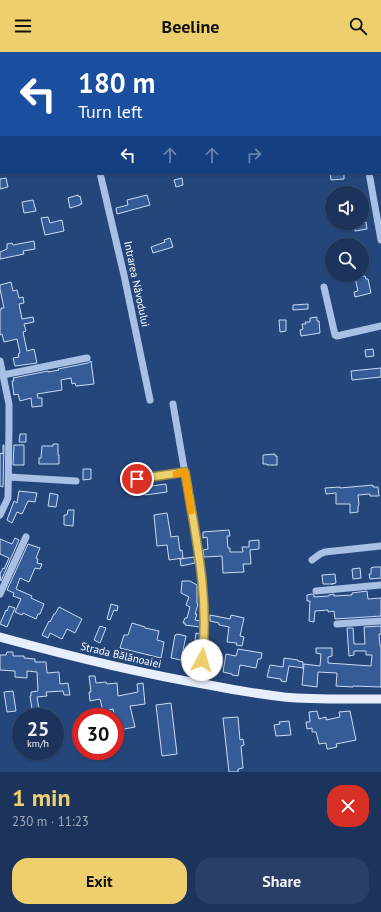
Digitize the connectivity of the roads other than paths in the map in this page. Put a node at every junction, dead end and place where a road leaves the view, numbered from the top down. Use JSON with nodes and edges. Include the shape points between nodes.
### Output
{"nodes":[{"id":1,"x":100,"y":174,"type":"edge"},
{"id":2,"x":370,"y":174,"type":"edge"},
{"id":3,"x":381,"y":240,"type":"edge"},
{"id":4,"x":324,"y":287,"type":"dead end"},
{"id":5,"x":381,"y":326,"type":"edge"},
{"id":6,"x":87,"y":358,"type":"dead end"},
{"id":7,"x":0,"y":361,"type":"edge"},
{"id":8,"x":3,"y":375,"type":"junction"},
{"id":9,"x":150,"y":400,"type":"dead end"},
{"id":10,"x":174,"y":404,"type":"dead end"},
{"id":11,"x":185,"y":472,"type":"junction"},
{"id":12,"x":9,"y":477,"type":"junction"},
{"id":13,"x":137,"y":479,"type":"dead end"},
{"id":14,"x":76,"y":481,"type":"dead end"},
{"id":15,"x":0,"y":515,"type":"edge"},
{"id":16,"x":26,"y":537,"type":"dead end"},
{"id":17,"x":381,"y":546,"type":"edge"},
{"id":18,"x":312,"y":560,"type":"dead end"},
{"id":19,"x":381,"y":585,"type":"edge"},
{"id":20,"x":316,"y":591,"type":"dead end"},
{"id":21,"x":0,"y":594,"type":"edge"},
{"id":22,"x":381,"y":621,"type":"edge"},
{"id":23,"x":337,"y":624,"type":"dead end"},
{"id":24,"x":0,"y":637,"type":"edge"},
{"id":25,"x":199,"y":684,"type":"junction"},
{"id":26,"x":381,"y":700,"type":"edge"}],
"edges":[{"from":1,"to":9,"type":"street","name":"Intrarea Năvodului"},
{"from":2,"to":3,"type":"street"},
{"from":4,"to":5,"type":"street","via":[[335,335]]},
{"from":6,"to":8,"type":"street"},
{"from":7,"to":8,"type":"street"},
{"from":8,"to":12,"type":"street","via":[[9,404]]},
{"from":10,"to":11,"type":"street"},
{"from":11,"to":13,"type":"street"},
{"from":11,"to":25,"type":"street","via":[[200,560],[204,601],[204,647]]},
{"from":12,"to":14,"type":"street"},
{"from":12,"to":15,"type":"street","via":[[8,498]]},
{"from":16,"to":21,"type":"street"},
{"from":17,"to":18,"type":"street","via":[[325,552]]},
{"from":19,"to":20,"type":"street"},
{"from":22,"to":23,"type":"street"},
{"from":24,"to":25,"type":"main road","name":"Strada Bălănoaiei","via":[[108,665]]},
{"from":25,"to":26,"type":"main road","name":"Strada Bălănoaiei","via":[[286,697]]}]}
